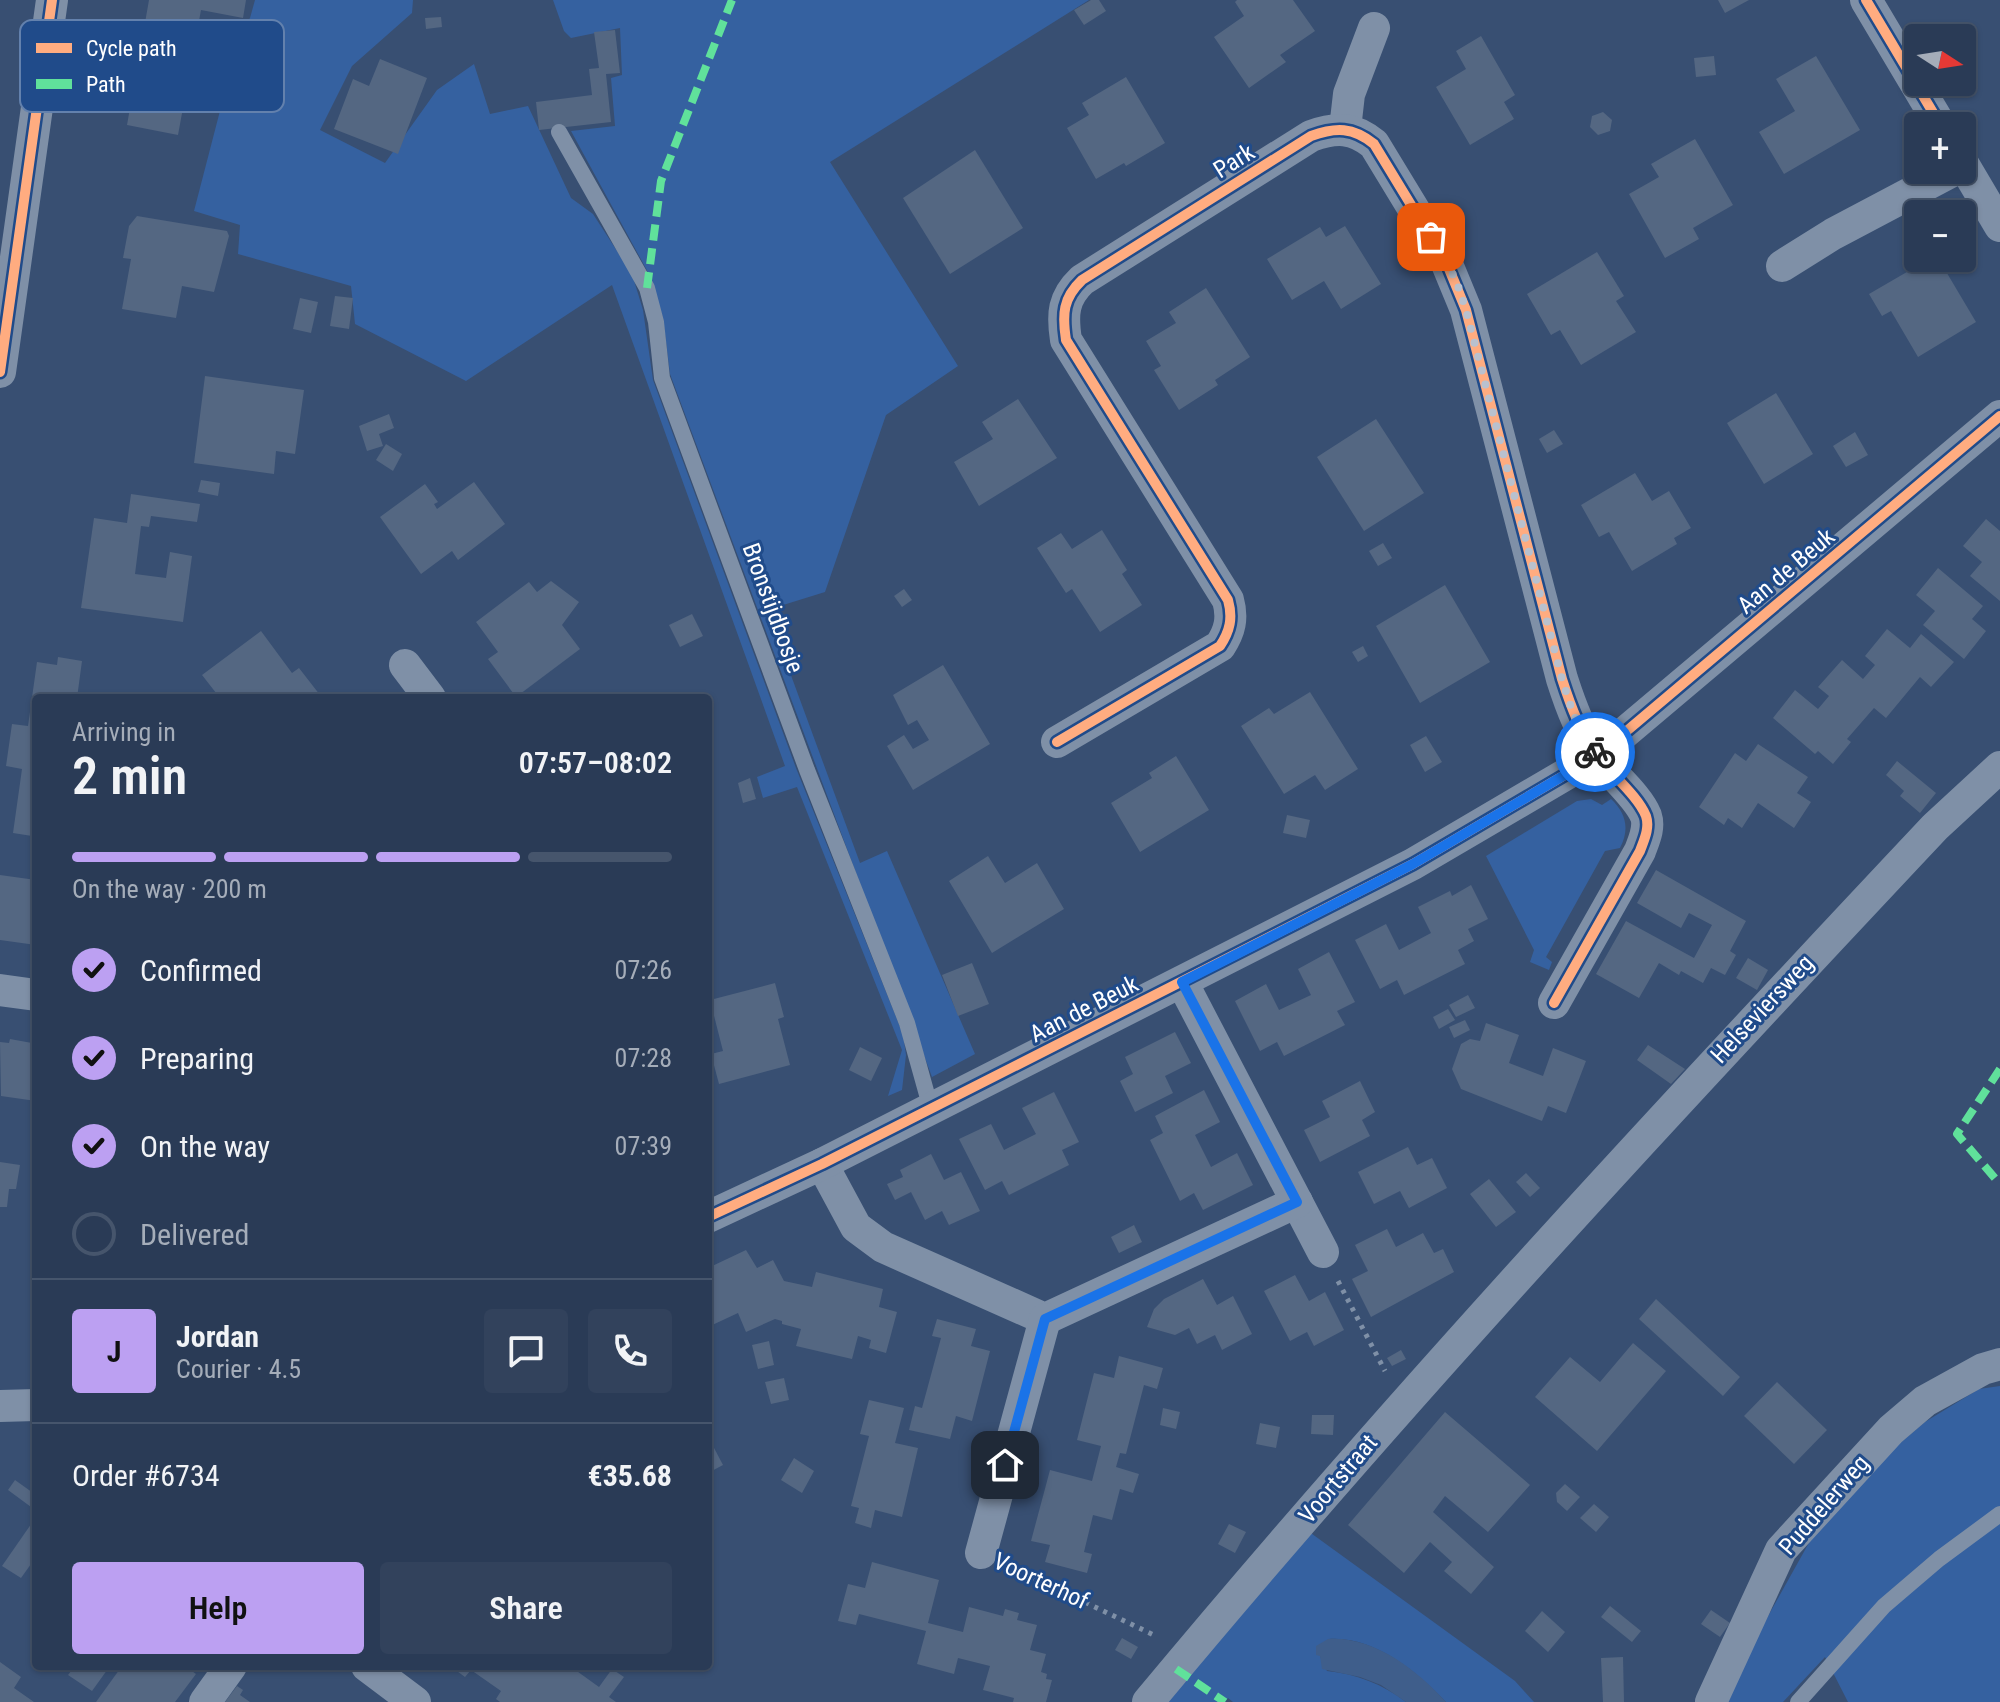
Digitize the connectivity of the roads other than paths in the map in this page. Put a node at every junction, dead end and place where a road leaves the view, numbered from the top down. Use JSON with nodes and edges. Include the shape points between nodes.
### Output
{"nodes":[{"id":1,"x":52,"y":0,"type":"edge"},
{"id":2,"x":1866,"y":0,"type":"edge"},
{"id":3,"x":49,"y":20,"type":"edge"},
{"id":4,"x":1374,"y":28,"type":"dead end"},
{"id":5,"x":33,"y":112,"type":"edge"},
{"id":6,"x":1933,"y":112,"type":"edge"},
{"id":7,"x":1345,"y":129,"type":"junction"},
{"id":8,"x":559,"y":132,"type":"dead end"},
{"id":9,"x":1927,"y":184,"type":"edge"},
{"id":10,"x":1973,"y":184,"type":"edge"},
{"id":11,"x":2000,"y":226,"type":"edge"},
{"id":12,"x":9,"y":247,"type":"edge"},
{"id":13,"x":1782,"y":266,"type":"dead end"},
{"id":14,"x":0,"y":372,"type":"edge"},
{"id":15,"x":2000,"y":416,"type":"edge"},
{"id":16,"x":405,"y":665,"type":"dead end"},
{"id":17,"x":427,"y":694,"type":"edge"},
{"id":18,"x":1057,"y":742,"type":"dead end"},
{"id":19,"x":1597,"y":756,"type":"junction"},
{"id":20,"x":2000,"y":767,"type":"edge"},
{"id":21,"x":1182,"y":982,"type":"junction"},
{"id":22,"x":0,"y":990,"type":"edge"},
{"id":23,"x":32,"y":994,"type":"edge"},
{"id":24,"x":1554,"y":1003,"type":"dead end"},
{"id":25,"x":931,"y":1109,"type":"junction"},
{"id":26,"x":822,"y":1164,"type":"junction"},
{"id":27,"x":1297,"y":1202,"type":"junction"},
{"id":28,"x":712,"y":1215,"type":"edge"},
{"id":29,"x":1323,"y":1252,"type":"road end"},
{"id":30,"x":1532,"y":1259,"type":"joint"},
{"id":31,"x":1045,"y":1319,"type":"junction"},
{"id":32,"x":2000,"y":1364,"type":"edge"},
{"id":33,"x":32,"y":1405,"type":"edge"},
{"id":34,"x":0,"y":1406,"type":"edge"},
{"id":35,"x":2000,"y":1514,"type":"edge"},
{"id":36,"x":981,"y":1553,"type":"road end"},
{"id":37,"x":228,"y":1670,"type":"edge"},
{"id":38,"x":372,"y":1670,"type":"edge"},
{"id":39,"x":205,"y":1702,"type":"edge"},
{"id":40,"x":415,"y":1702,"type":"edge"},
{"id":41,"x":1148,"y":1702,"type":"edge"},
{"id":42,"x":1711,"y":1702,"type":"edge"},
{"id":43,"x":1798,"y":1702,"type":"edge"}],
"edges":[{"from":1,"to":3,"type":"street"},
{"from":2,"to":6,"type":"street"},
{"from":4,"to":7,"type":"street","via":[[1349,94]]},
{"from":5,"to":12,"type":"street"},
{"from":7,"to":18,"type":"street","name":"Park","via":[[1311,136],[1069,292],[1063,308],[1066,340],[1232,612],[1220,646]]},
{"from":7,"to":19,"type":"street","via":[[1374,144],[1456,280],[1562,679],[1574,716]]},
{"from":8,"to":25,"type":"lane","name":"Bronstijdbosje","via":[[647,288],[662,378],[907,1023]]},
{"from":9,"to":13,"type":"street"},
{"from":10,"to":11,"type":"street"},
{"from":12,"to":14,"type":"street"},
{"from":15,"to":19,"type":"street","name":"Aan de Beuk"},
{"from":16,"to":17,"type":"street"},
{"from":19,"to":21,"type":"street","name":"Aan de Beuk","via":[[1413,864]]},
{"from":19,"to":24,"type":"street","via":[[1641,807],[1647,833]]},
{"from":20,"to":30,"type":"street","name":"Helseviersweg","via":[[1925,837]]},
{"from":21,"to":25,"type":"street","name":"Aan de Beuk"},
{"from":21,"to":27,"type":"street"},
{"from":22,"to":23,"type":"street"},
{"from":25,"to":26,"type":"street","name":"Aan de Beuk"},
{"from":26,"to":28,"type":"street","name":"Aan de Beuk"},
{"from":26,"to":31,"type":"street","via":[[856,1227],[883,1247]]},
{"from":27,"to":29,"type":"street"},
{"from":27,"to":31,"type":"street"},
{"from":30,"to":41,"type":"street","name":"Voortstraat"},
{"from":31,"to":36,"type":"street","name":"Voorterhof"},
{"from":32,"to":42,"type":"street","name":"Puddelerweg","via":[[1925,1401],[1891,1430],[1781,1550]]},
{"from":33,"to":34,"type":"street"},
{"from":35,"to":43,"type":"lane","via":[[1884,1606]]},
{"from":37,"to":39,"type":"street"},
{"from":38,"to":40,"type":"street"}]}
